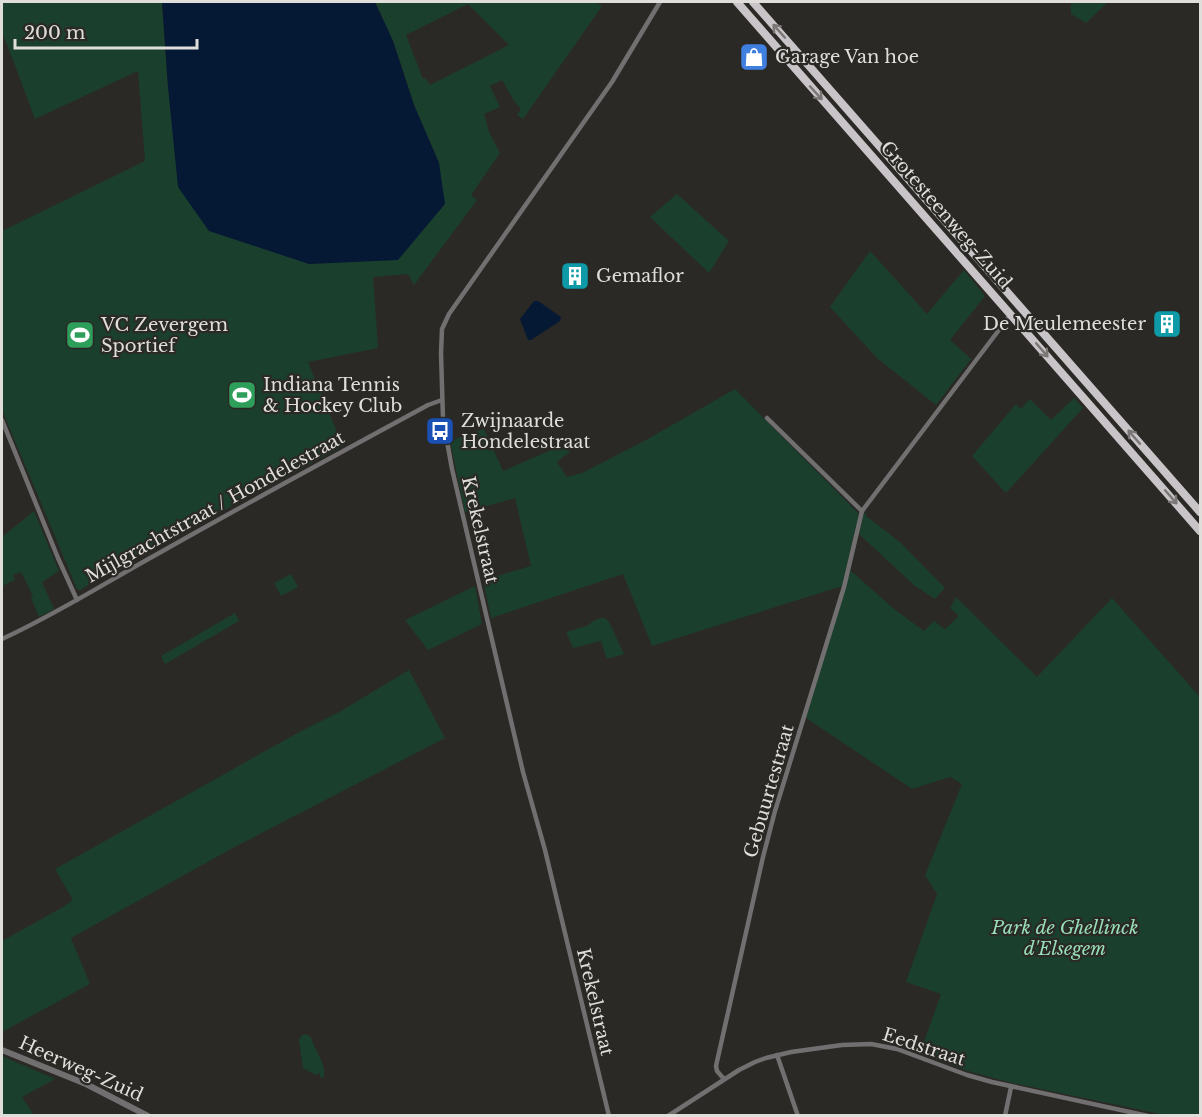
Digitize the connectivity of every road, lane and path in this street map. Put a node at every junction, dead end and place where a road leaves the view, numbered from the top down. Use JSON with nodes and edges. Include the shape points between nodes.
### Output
{"nodes":[{"id":1,"x":660,"y":2,"type":"edge"},
{"id":2,"x":737,"y":2,"type":"edge"},
{"id":3,"x":753,"y":2,"type":"edge"},
{"id":4,"x":1011,"y":314,"type":"junction"},
{"id":5,"x":442,"y":400,"type":"junction"},
{"id":6,"x":767,"y":418,"type":"dead end"},
{"id":7,"x":2,"y":420,"type":"edge"},
{"id":8,"x":862,"y":511,"type":"junction"},
{"id":9,"x":1200,"y":512,"type":"edge"},
{"id":10,"x":1200,"y":531,"type":"edge"},
{"id":11,"x":76,"y":600,"type":"junction"},
{"id":12,"x":2,"y":639,"type":"edge"},
{"id":13,"x":2,"y":1050,"type":"edge"},
{"id":14,"x":777,"y":1055,"type":"junction"},
{"id":15,"x":724,"y":1079,"type":"junction"},
{"id":16,"x":1011,"y":1087,"type":"junction"},
{"id":17,"x":148,"y":1116,"type":"edge"},
{"id":18,"x":609,"y":1116,"type":"edge"},
{"id":19,"x":668,"y":1116,"type":"edge"},
{"id":20,"x":798,"y":1116,"type":"edge"},
{"id":21,"x":1005,"y":1116,"type":"edge"},
{"id":22,"x":1148,"y":1116,"type":"edge"}],
"edges":[{"from":1,"to":5,"type":"street","name":"Krekelstraat","via":[[612,82],[449,314],[442,329]]},
{"from":2,"to":4,"type":"highway","name":"Grotesteenweg-Zuid","one_way":true},
{"from":9,"to":3,"type":"highway","name":"Grotesteenweg-Zuid","one_way":true},
{"from":4,"to":8,"type":"street","name":"Gebuurtestraat"},
{"from":4,"to":10,"type":"highway","name":"Grotesteenweg-Zuid","one_way":true},
{"from":5,"to":11,"type":"street","name":"Mijlgrachtstraat / Hondelestraat"},
{"from":5,"to":18,"type":"street","name":"Krekelstraat","via":[[444,431],[504,696]]},
{"from":6,"to":8,"type":"street"},
{"from":7,"to":11,"type":"street"},
{"from":8,"to":15,"type":"street","name":"Gebuurtestraat","via":[[844,587],[763,857],[716,1066]]},
{"from":11,"to":12,"type":"street","name":"Mijlgrachtstraat / Hondelestraat"},
{"from":13,"to":17,"type":"street","name":"Heerweg-Zuid","via":[[86,1084]]},
{"from":14,"to":15,"type":"street","name":"Eedstraat"},
{"from":14,"to":16,"type":"street","name":"Eedstraat","via":[[828,1046],[871,1044],[908,1052]]},
{"from":14,"to":20,"type":"street"},
{"from":15,"to":19,"type":"street","name":"Eedstraat"},
{"from":16,"to":21,"type":"street"},
{"from":16,"to":22,"type":"street","name":"Eedstraat"}]}
